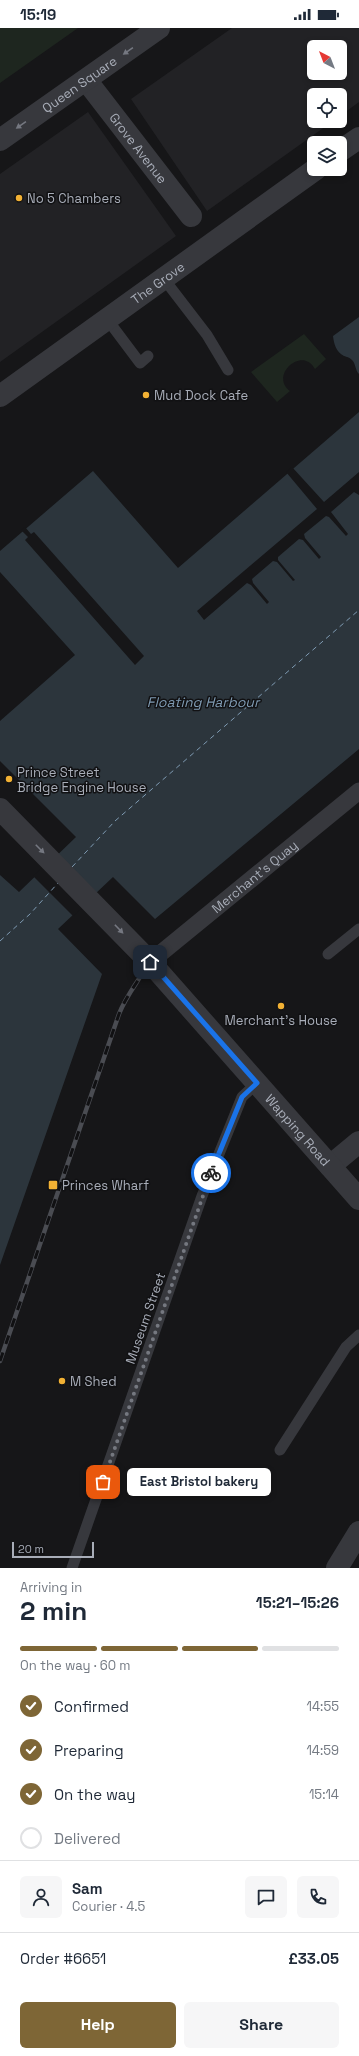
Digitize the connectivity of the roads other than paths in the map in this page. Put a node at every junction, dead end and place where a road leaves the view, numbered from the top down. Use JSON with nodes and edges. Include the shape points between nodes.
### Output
{"nodes":[{"id":1,"x":159,"y":28,"type":"edge"},
{"id":2,"x":86,"y":80,"type":"junction"},
{"id":3,"x":359,"y":138,"type":"edge"},
{"id":4,"x":0,"y":140,"type":"edge"},
{"id":5,"x":347,"y":147,"type":"edge"},
{"id":6,"x":307,"y":176,"type":"edge"},
{"id":7,"x":191,"y":216,"type":"dead end"},
{"id":8,"x":164,"y":279,"type":"junction"},
{"id":9,"x":107,"y":319,"type":"junction"},
{"id":10,"x":148,"y":356,"type":"dead end"},
{"id":11,"x":228,"y":370,"type":"dead end"},
{"id":12,"x":0,"y":396,"type":"edge"},
{"id":13,"x":359,"y":791,"type":"edge"},
{"id":14,"x":6,"y":815,"type":"edge"},
{"id":15,"x":359,"y":928,"type":"edge"},
{"id":16,"x":328,"y":954,"type":"dead end"},
{"id":17,"x":150,"y":962,"type":"junction"},
{"id":18,"x":257,"y":1083,"type":"junction"},
{"id":19,"x":359,"y":1142,"type":"edge"},
{"id":20,"x":330,"y":1166,"type":"junction"},
{"id":21,"x":359,"y":1200,"type":"edge"},
{"id":22,"x":359,"y":1335,"type":"edge"},
{"id":23,"x":280,"y":1450,"type":"dead end"},
{"id":24,"x":358,"y":1538,"type":"edge"},
{"id":25,"x":72,"y":1568,"type":"edge"},
{"id":26,"x":337,"y":1568,"type":"edge"}],
"edges":[{"from":1,"to":2,"type":"street","name":"Queen Square","one_way":true},
{"from":2,"to":4,"type":"street","name":"Queen Square","one_way":true},
{"from":2,"to":7,"type":"street","name":"Grove Avenue"},
{"from":3,"to":5,"type":"street"},
{"from":6,"to":8,"type":"street","name":"The Grove"},
{"from":8,"to":9,"type":"street","name":"The Grove"},
{"from":8,"to":11,"type":"lane","via":[[207,335]]},
{"from":9,"to":10,"type":"lane","via":[[140,363]]},
{"from":9,"to":12,"type":"street","name":"The Grove"},
{"from":13,"to":17,"type":"street","name":"Merchant's Quay"},
{"from":14,"to":17,"type":"street","name":"Wapping Road","one_way":true},
{"from":15,"to":16,"type":"lane"},
{"from":17,"to":18,"type":"street","name":"Wapping Road"},
{"from":18,"to":20,"type":"street","name":"Wapping Road"},
{"from":18,"to":25,"type":"lane","name":"Museum Street","via":[[242,1097],[202,1196]]},
{"from":19,"to":20,"type":"street"},
{"from":20,"to":21,"type":"street","name":"Wapping Road"},
{"from":22,"to":23,"type":"lane","via":[[346,1347]]},
{"from":24,"to":26,"type":"street"}]}
